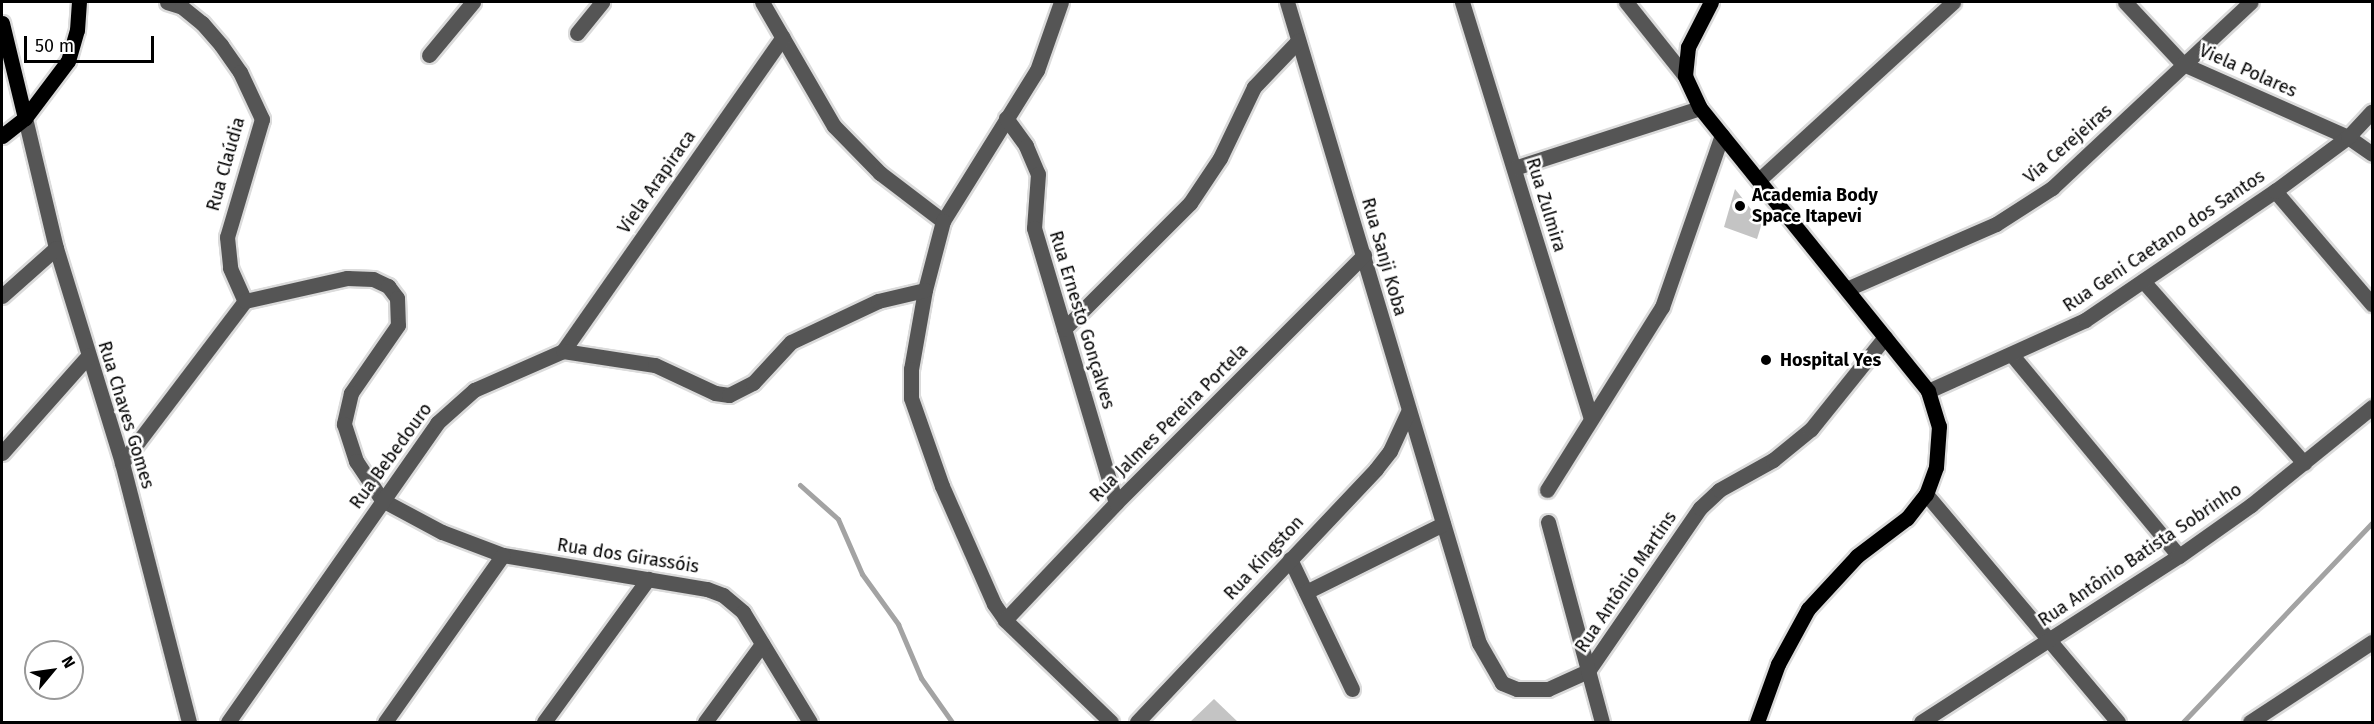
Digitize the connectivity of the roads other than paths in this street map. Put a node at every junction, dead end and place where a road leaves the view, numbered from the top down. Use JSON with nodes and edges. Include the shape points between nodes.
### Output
{"nodes":[{"id":1,"x":79,"y":2,"type":"edge"},
{"id":2,"x":167,"y":2,"type":"edge"},
{"id":3,"x":473,"y":2,"type":"edge"},
{"id":4,"x":602,"y":2,"type":"edge"},
{"id":5,"x":762,"y":2,"type":"edge"},
{"id":6,"x":1061,"y":2,"type":"edge"},
{"id":7,"x":1287,"y":2,"type":"edge"},
{"id":8,"x":1462,"y":2,"type":"edge"},
{"id":9,"x":1626,"y":2,"type":"edge"},
{"id":10,"x":1711,"y":2,"type":"edge"},
{"id":11,"x":1953,"y":2,"type":"edge"},
{"id":12,"x":2125,"y":2,"type":"edge"},
{"id":13,"x":2251,"y":2,"type":"edge"},
{"id":14,"x":2,"y":23,"type":"edge"},
{"id":15,"x":577,"y":33,"type":"dead end"},
{"id":16,"x":783,"y":37,"type":"junction"},
{"id":17,"x":1298,"y":41,"type":"junction"},
{"id":18,"x":429,"y":56,"type":"dead end"},
{"id":19,"x":2183,"y":64,"type":"junction"},
{"id":20,"x":1685,"y":76,"type":"junction"},
{"id":21,"x":1700,"y":108,"type":"junction"},
{"id":22,"x":2373,"y":111,"type":"edge"},
{"id":23,"x":24,"y":118,"type":"junction"},
{"id":24,"x":1006,"y":118,"type":"junction"},
{"id":25,"x":1722,"y":135,"type":"junction"},
{"id":26,"x":2,"y":136,"type":"edge"},
{"id":27,"x":2348,"y":137,"type":"junction"},
{"id":28,"x":2373,"y":154,"type":"edge"},
{"id":29,"x":1514,"y":168,"type":"junction"},
{"id":30,"x":1760,"y":179,"type":"junction"},
{"id":31,"x":2275,"y":191,"type":"junction"},
{"id":32,"x":943,"y":221,"type":"junction"},
{"id":33,"x":56,"y":248,"type":"junction"},
{"id":34,"x":1364,"y":255,"type":"junction"},
{"id":35,"x":2143,"y":281,"type":"junction"},
{"id":36,"x":1849,"y":288,"type":"junction"},
{"id":37,"x":924,"y":290,"type":"junction"},
{"id":38,"x":2,"y":296,"type":"edge"},
{"id":39,"x":245,"y":301,"type":"junction"},
{"id":40,"x":2373,"y":304,"type":"edge"},
{"id":41,"x":1064,"y":329,"type":"junction"},
{"id":42,"x":1885,"y":337,"type":"junction"},
{"id":43,"x":563,"y":351,"type":"junction"},
{"id":44,"x":2012,"y":355,"type":"junction"},
{"id":45,"x":88,"y":356,"type":"junction"},
{"id":46,"x":1928,"y":392,"type":"junction"},
{"id":47,"x":2373,"y":407,"type":"edge"},
{"id":48,"x":1408,"y":412,"type":"junction"},
{"id":49,"x":1591,"y":419,"type":"junction"},
{"id":50,"x":2,"y":453,"type":"edge"},
{"id":51,"x":122,"y":463,"type":"junction"},
{"id":52,"x":2304,"y":463,"type":"junction"},
{"id":53,"x":1546,"y":490,"type":"dead end"},
{"id":54,"x":1926,"y":494,"type":"junction"},
{"id":55,"x":382,"y":500,"type":"junction"},
{"id":56,"x":1116,"y":503,"type":"junction"},
{"id":57,"x":1548,"y":522,"type":"dead end"},
{"id":58,"x":1443,"y":524,"type":"junction"},
{"id":59,"x":503,"y":555,"type":"junction"},
{"id":60,"x":2179,"y":556,"type":"junction"},
{"id":61,"x":1290,"y":559,"type":"junction"},
{"id":62,"x":648,"y":579,"type":"junction"},
{"id":63,"x":1306,"y":592,"type":"junction"},
{"id":64,"x":1005,"y":620,"type":"junction"},
{"id":65,"x":2049,"y":640,"type":"junction"},
{"id":66,"x":2373,"y":642,"type":"edge"},
{"id":67,"x":762,"y":644,"type":"junction"},
{"id":68,"x":1588,"y":671,"type":"junction"},
{"id":69,"x":1352,"y":689,"type":"dead end"},
{"id":70,"x":189,"y":723,"type":"edge"},
{"id":71,"x":228,"y":723,"type":"edge"},
{"id":72,"x":385,"y":723,"type":"edge"},
{"id":73,"x":544,"y":723,"type":"edge"},
{"id":74,"x":705,"y":723,"type":"edge"},
{"id":75,"x":810,"y":723,"type":"edge"},
{"id":76,"x":1112,"y":723,"type":"edge"},
{"id":77,"x":1137,"y":723,"type":"edge"},
{"id":78,"x":1602,"y":723,"type":"edge"},
{"id":79,"x":1756,"y":723,"type":"edge"},
{"id":80,"x":1921,"y":723,"type":"edge"},
{"id":81,"x":2118,"y":723,"type":"edge"},
{"id":82,"x":2250,"y":723,"type":"edge"}],
"edges":[{"from":1,"to":23,"type":"main road","via":[[77,30],[68,61]]},
{"from":2,"to":39,"type":"street","name":"Rua Claúdia","via":[[182,7],[202,22],[240,72],[262,119],[227,237],[230,268]]},
{"from":3,"to":18,"type":"street"},
{"from":4,"to":15,"type":"street"},
{"from":5,"to":16,"type":"street"},
{"from":6,"to":24,"type":"street","via":[[1037,70]]},
{"from":7,"to":17,"type":"street","name":"Rua Sanji Koba"},
{"from":8,"to":29,"type":"street","name":"Rua Zulmira"},
{"from":9,"to":20,"type":"street"},
{"from":10,"to":20,"type":"main road","via":[[1688,47]]},
{"from":11,"to":30,"type":"street"},
{"from":12,"to":19,"type":"street","name":"Viela Polares"},
{"from":13,"to":19,"type":"street","name":"Via Cerejeiras"},
{"from":14,"to":23,"type":"main road"},
{"from":16,"to":32,"type":"street","via":[[834,126],[880,173]]},
{"from":16,"to":43,"type":"street","name":"Viela Arapiraca"},
{"from":17,"to":34,"type":"street","name":"Rua Sanji Koba"},
{"from":17,"to":41,"type":"street","via":[[1254,87],[1220,158],[1190,203]]},
{"from":19,"to":27,"type":"street","name":"Viela Polares"},
{"from":19,"to":36,"type":"street","name":"Via Cerejeiras","via":[[2052,188],[1996,224]]},
{"from":20,"to":21,"type":"main road"},
{"from":21,"to":25,"type":"main road"},
{"from":21,"to":29,"type":"street"},
{"from":22,"to":27,"type":"street","name":"Rua Geni Caetano dos Santos"},
{"from":23,"to":26,"type":"main road"},
{"from":23,"to":33,"type":"street","name":"Rua Chaves Gomes"},
{"from":24,"to":32,"type":"street"},
{"from":24,"to":41,"type":"street","name":"Rua Ernesto Gonçalves","via":[[1026,146],[1038,174],[1034,228]]},
{"from":25,"to":30,"type":"main road"},
{"from":25,"to":49,"type":"street","via":[[1662,307]]},
{"from":27,"to":28,"type":"street","name":"Viela Polares"},
{"from":27,"to":31,"type":"street","name":"Rua Geni Caetano dos Santos"},
{"from":29,"to":49,"type":"street","name":"Rua Zulmira"},
{"from":30,"to":36,"type":"main road"},
{"from":31,"to":35,"type":"street","name":"Rua Geni Caetano dos Santos"},
{"from":31,"to":40,"type":"street"},
{"from":32,"to":37,"type":"street"},
{"from":33,"to":38,"type":"street"},
{"from":33,"to":45,"type":"street","name":"Rua Chaves Gomes"},
{"from":34,"to":48,"type":"street","name":"Rua Sanji Koba"},
{"from":34,"to":56,"type":"street","name":"Rua Jalmes Pereira Portela"},
{"from":35,"to":44,"type":"street","name":"Rua Geni Caetano dos Santos","via":[[2085,320]]},
{"from":35,"to":52,"type":"street"},
{"from":36,"to":42,"type":"main road"},
{"from":37,"to":43,"type":"street","via":[[878,301],[791,342],[753,383],[729,395],[715,393],[655,365]]},
{"from":37,"to":64,"type":"street","via":[[911,369],[911,398],[980,578]]},
{"from":39,"to":51,"type":"street"},
{"from":39,"to":55,"type":"street","via":[[347,278],[372,279],[388,286],[397,298],[398,325],[351,393],[344,424],[356,461]]},
{"from":41,"to":56,"type":"street","name":"Rua Ernesto Gonçalves"},
{"from":42,"to":46,"type":"main road"},
{"from":42,"to":68,"type":"street","name":"Rua Antônio Martins","via":[[1811,429],[1773,460],[1719,490],[1701,508]]},
{"from":43,"to":55,"type":"street","name":"Rua Bebedouro","via":[[474,390],[454,405]]},
{"from":44,"to":46,"type":"street","name":"Rua Geni Caetano dos Santos"},
{"from":44,"to":60,"type":"street"},
{"from":45,"to":50,"type":"street"},
{"from":45,"to":51,"type":"street","name":"Rua Chaves Gomes"},
{"from":46,"to":54,"type":"main road","via":[[1939,426],[1936,467]]},
{"from":47,"to":52,"type":"street","name":"Rua Antônio Batista Sobrinho"},
{"from":48,"to":58,"type":"street","name":"Rua Sanji Koba"},
{"from":48,"to":61,"type":"street","name":"Rua Kingston","via":[[1390,451]]},
{"from":49,"to":53,"type":"street"},
{"from":51,"to":70,"type":"street","name":"Rua Chaves Gomes"},
{"from":52,"to":60,"type":"street","name":"Rua Antônio Batista Sobrinho"},
{"from":54,"to":65,"type":"street"},
{"from":54,"to":79,"type":"main road","via":[[1907,518],[1857,556],[1808,609],[1778,664]]},
{"from":55,"to":59,"type":"street","name":"Rua dos Girassóis","via":[[442,532]]},
{"from":55,"to":71,"type":"street","name":"Rua Bebedouro"},
{"from":56,"to":64,"type":"street","name":"Rua Jalmes Pereira Portela"},
{"from":57,"to":68,"type":"street"},
{"from":58,"to":63,"type":"street"},
{"from":58,"to":68,"type":"street","name":"Rua Antônio Martins","via":[[1479,643],[1502,683],[1517,689],[1548,689]]},
{"from":59,"to":62,"type":"street","name":"Rua dos Girassóis"},
{"from":59,"to":72,"type":"street"},
{"from":60,"to":65,"type":"street","name":"Rua Antônio Batista Sobrinho"},
{"from":61,"to":63,"type":"street"},
{"from":61,"to":77,"type":"street","name":"Rua Kingston"},
{"from":62,"to":67,"type":"street","name":"Rua dos Girassóis","via":[[723,594],[743,612]]},
{"from":62,"to":73,"type":"street"},
{"from":63,"to":69,"type":"street"},
{"from":64,"to":76,"type":"street"},
{"from":65,"to":80,"type":"street","name":"Rua Antônio Batista Sobrinho"},
{"from":65,"to":81,"type":"street"},
{"from":66,"to":82,"type":"street"},
{"from":67,"to":74,"type":"street"},
{"from":67,"to":75,"type":"street","name":"Rua dos Girassóis"},
{"from":68,"to":78,"type":"street"}]}
